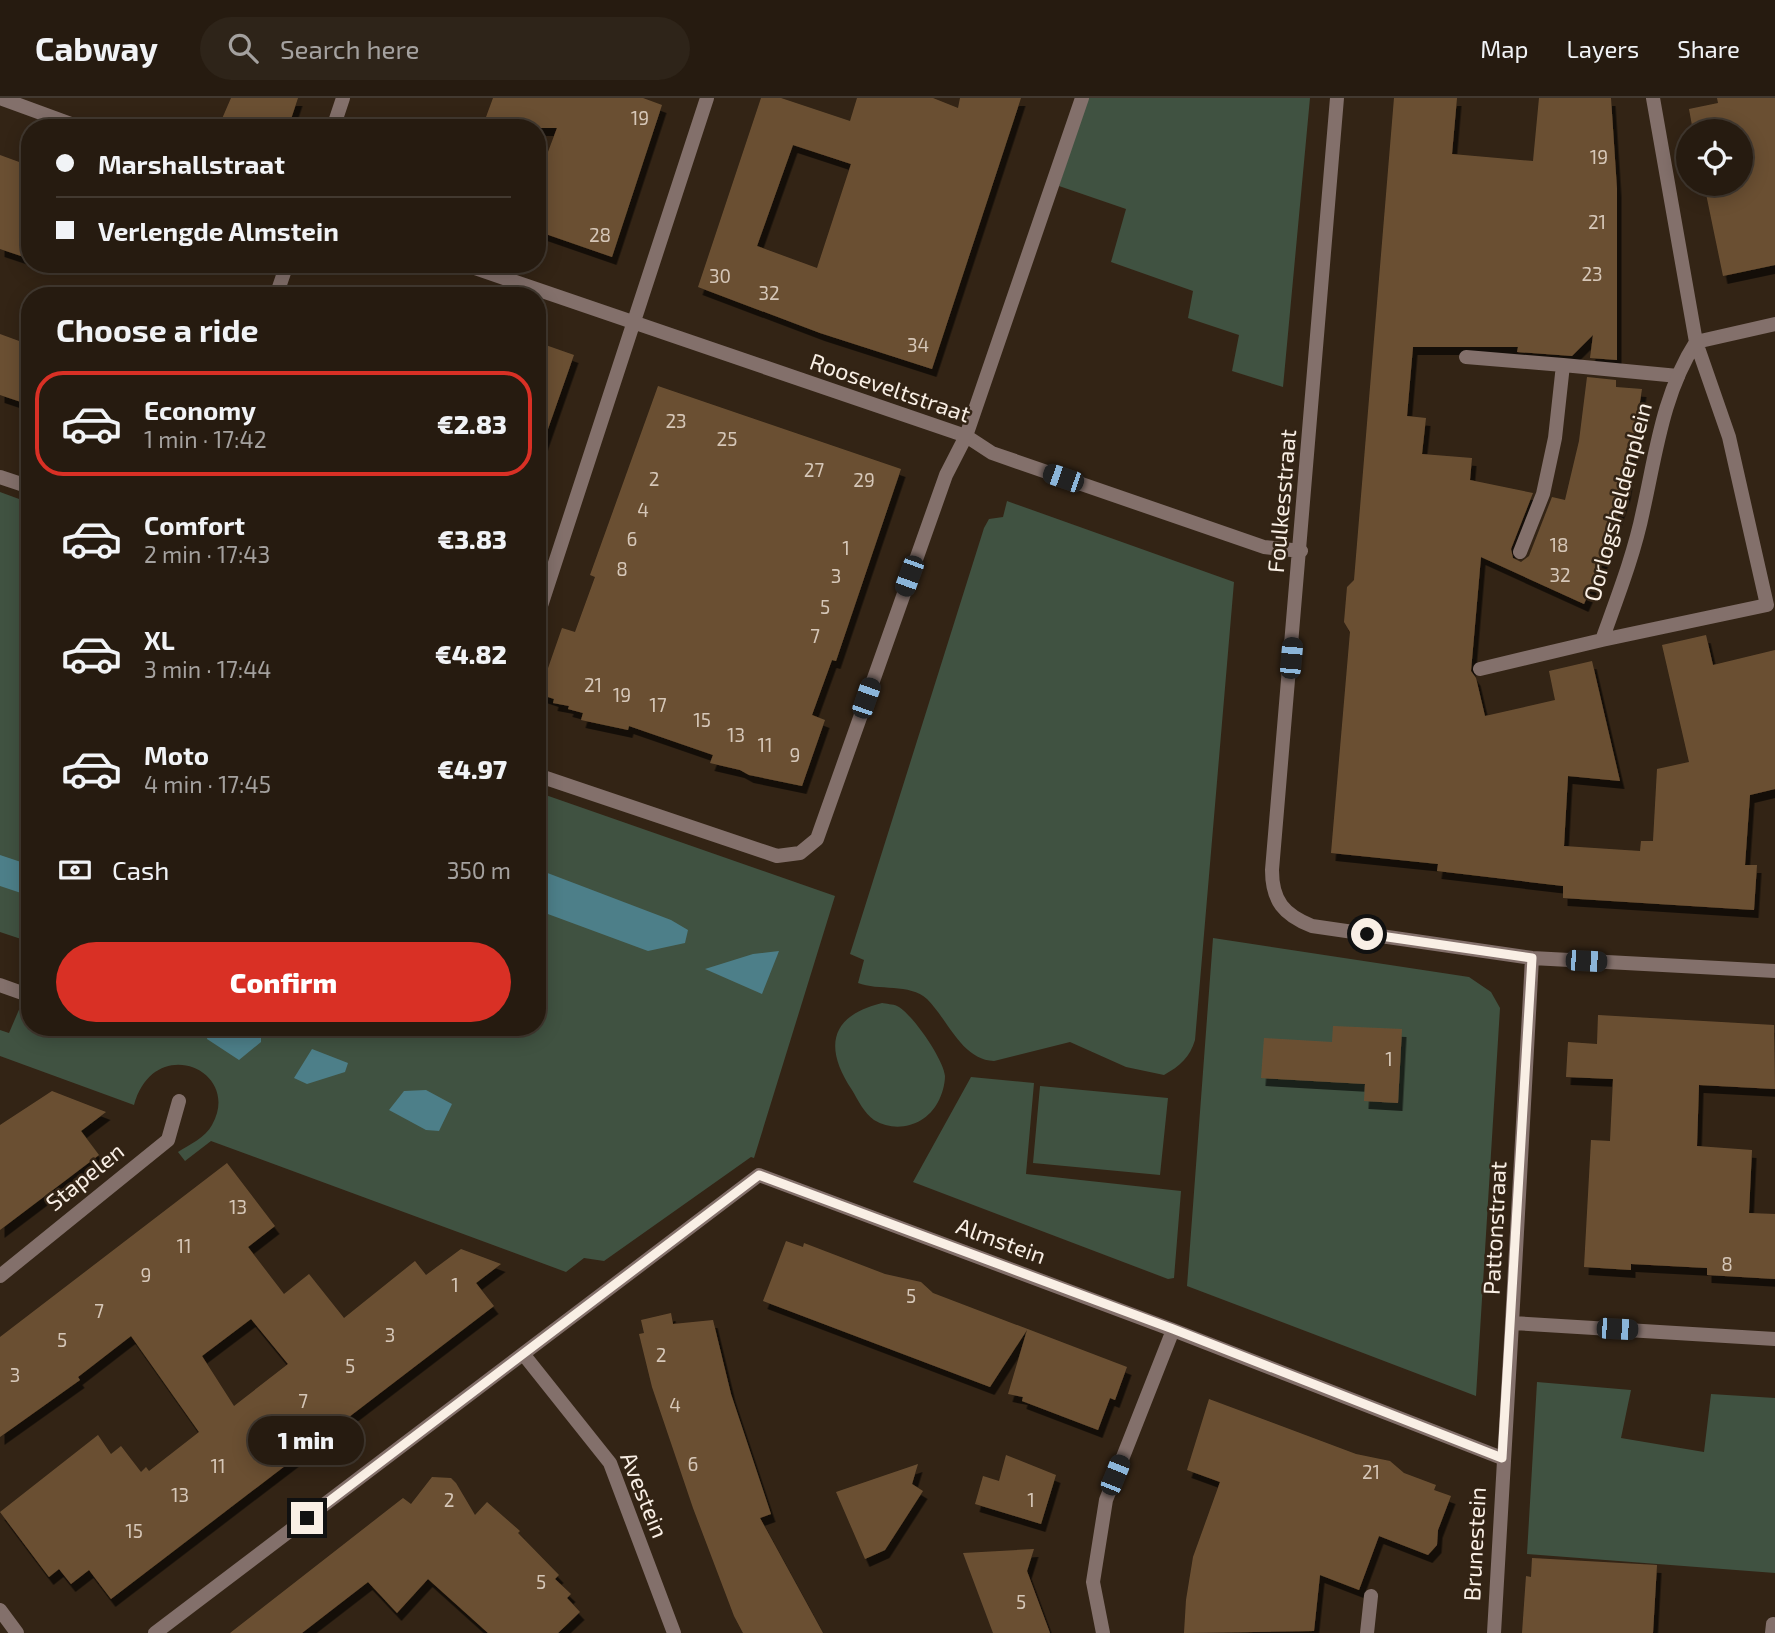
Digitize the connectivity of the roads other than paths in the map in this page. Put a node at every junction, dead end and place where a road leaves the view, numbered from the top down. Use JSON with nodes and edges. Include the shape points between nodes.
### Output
{"nodes":[{"id":1,"x":0,"y":98,"type":"edge"},
{"id":2,"x":343,"y":98,"type":"edge"},
{"id":3,"x":707,"y":98,"type":"edge"},
{"id":4,"x":1082,"y":98,"type":"edge"},
{"id":5,"x":1337,"y":98,"type":"edge"},
{"id":6,"x":1653,"y":98,"type":"edge"},
{"id":7,"x":57,"y":119,"type":"edge"},
{"id":8,"x":336,"y":119,"type":"edge"},
{"id":9,"x":489,"y":273,"type":"edge"},
{"id":10,"x":529,"y":287,"type":"edge"},
{"id":11,"x":546,"y":293,"type":"edge"},
{"id":12,"x":634,"y":324,"type":"junction"},
{"id":13,"x":1775,"y":324,"type":"edge"},
{"id":14,"x":1696,"y":342,"type":"junction"},
{"id":15,"x":1466,"y":357,"type":"dead end"},
{"id":16,"x":1563,"y":365,"type":"junction"},
{"id":17,"x":1678,"y":376,"type":"junction"},
{"id":18,"x":966,"y":436,"type":"junction"},
{"id":19,"x":0,"y":477,"type":"edge"},
{"id":20,"x":21,"y":484,"type":"edge"},
{"id":21,"x":1301,"y":551,"type":"junction"},
{"id":22,"x":1520,"y":552,"type":"dead end"},
{"id":23,"x":546,"y":591,"type":"edge"},
{"id":24,"x":1602,"y":640,"type":"junction"},
{"id":25,"x":1480,"y":669,"type":"dead end"},
{"id":26,"x":546,"y":778,"type":"edge"},
{"id":27,"x":1532,"y":958,"type":"junction"},
{"id":28,"x":1775,"y":971,"type":"edge"},
{"id":29,"x":0,"y":985,"type":"edge"},
{"id":30,"x":21,"y":993,"type":"edge"},
{"id":31,"x":179,"y":1101,"type":"dead end"},
{"id":32,"x":0,"y":1276,"type":"edge"},
{"id":33,"x":1512,"y":1322,"type":"junction"},
{"id":34,"x":1173,"y":1329,"type":"junction"},
{"id":35,"x":1775,"y":1339,"type":"edge"},
{"id":36,"x":524,"y":1355,"type":"junction"},
{"id":37,"x":1502,"y":1458,"type":"junction"},
{"id":38,"x":1371,"y":1596,"type":"dead end"},
{"id":39,"x":0,"y":1610,"type":"edge"},
{"id":40,"x":17,"y":1633,"type":"edge"},
{"id":41,"x":155,"y":1633,"type":"edge"},
{"id":42,"x":674,"y":1633,"type":"edge"},
{"id":43,"x":1103,"y":1633,"type":"edge"},
{"id":44,"x":1367,"y":1633,"type":"edge"},
{"id":45,"x":1494,"y":1633,"type":"edge"}],
"edges":[{"from":1,"to":7,"type":"street"},
{"from":2,"to":8,"type":"street"},
{"from":3,"to":12,"type":"street"},
{"from":4,"to":18,"type":"street"},
{"from":5,"to":21,"type":"street","name":"Foulkesstraat"},
{"from":6,"to":14,"type":"street"},
{"from":9,"to":10,"type":"street","name":"Rooseveltstraat"},
{"from":11,"to":12,"type":"street","name":"Rooseveltstraat"},
{"from":12,"to":18,"type":"street","name":"Rooseveltstraat"},
{"from":12,"to":23,"type":"street"},
{"from":13,"to":14,"type":"street"},
{"from":14,"to":17,"type":"street","name":"Oorlogsheldenplein"},
{"from":14,"to":24,"type":"street","via":[[1729,437],[1767,605]]},
{"from":15,"to":16,"type":"street","name":"Oorlogsheldenplein"},
{"from":16,"to":17,"type":"street","name":"Oorlogsheldenplein"},
{"from":16,"to":22,"type":"street","via":[[1555,438],[1542,494]]},
{"from":17,"to":24,"type":"street","name":"Oorlogsheldenplein","via":[[1656,439],[1643,514]]},
{"from":18,"to":21,"type":"street","name":"Rooseveltstraat","via":[[992,453],[1264,547]]},
{"from":18,"to":26,"type":"street","via":[[946,475],[817,839],[800,853],[777,856]]},
{"from":19,"to":20,"type":"street"},
{"from":21,"to":27,"type":"street","name":"Foulkesstraat","via":[[1272,870],[1279,906],[1312,926]]},
{"from":24,"to":25,"type":"street"},
{"from":27,"to":28,"type":"street"},
{"from":27,"to":33,"type":"street","name":"Pattonstraat"},
{"from":29,"to":30,"type":"street"},
{"from":31,"to":32,"type":"street","name":"Stapelen","via":[[168,1140]]},
{"from":33,"to":35,"type":"street","name":"Pattonstraat"},
{"from":33,"to":37,"type":"street","name":"Brunestein"},
{"from":34,"to":36,"type":"street","name":"Almstein","via":[[759,1175]]},
{"from":34,"to":37,"type":"street","name":"Almstein"},
{"from":34,"to":43,"type":"street","via":[[1106,1500],[1093,1583]]},
{"from":36,"to":41,"type":"street"},
{"from":36,"to":42,"type":"street","name":"Avestein","via":[[610,1463]]},
{"from":37,"to":45,"type":"street","name":"Brunestein"},
{"from":38,"to":44,"type":"street"},
{"from":39,"to":40,"type":"street"}]}
